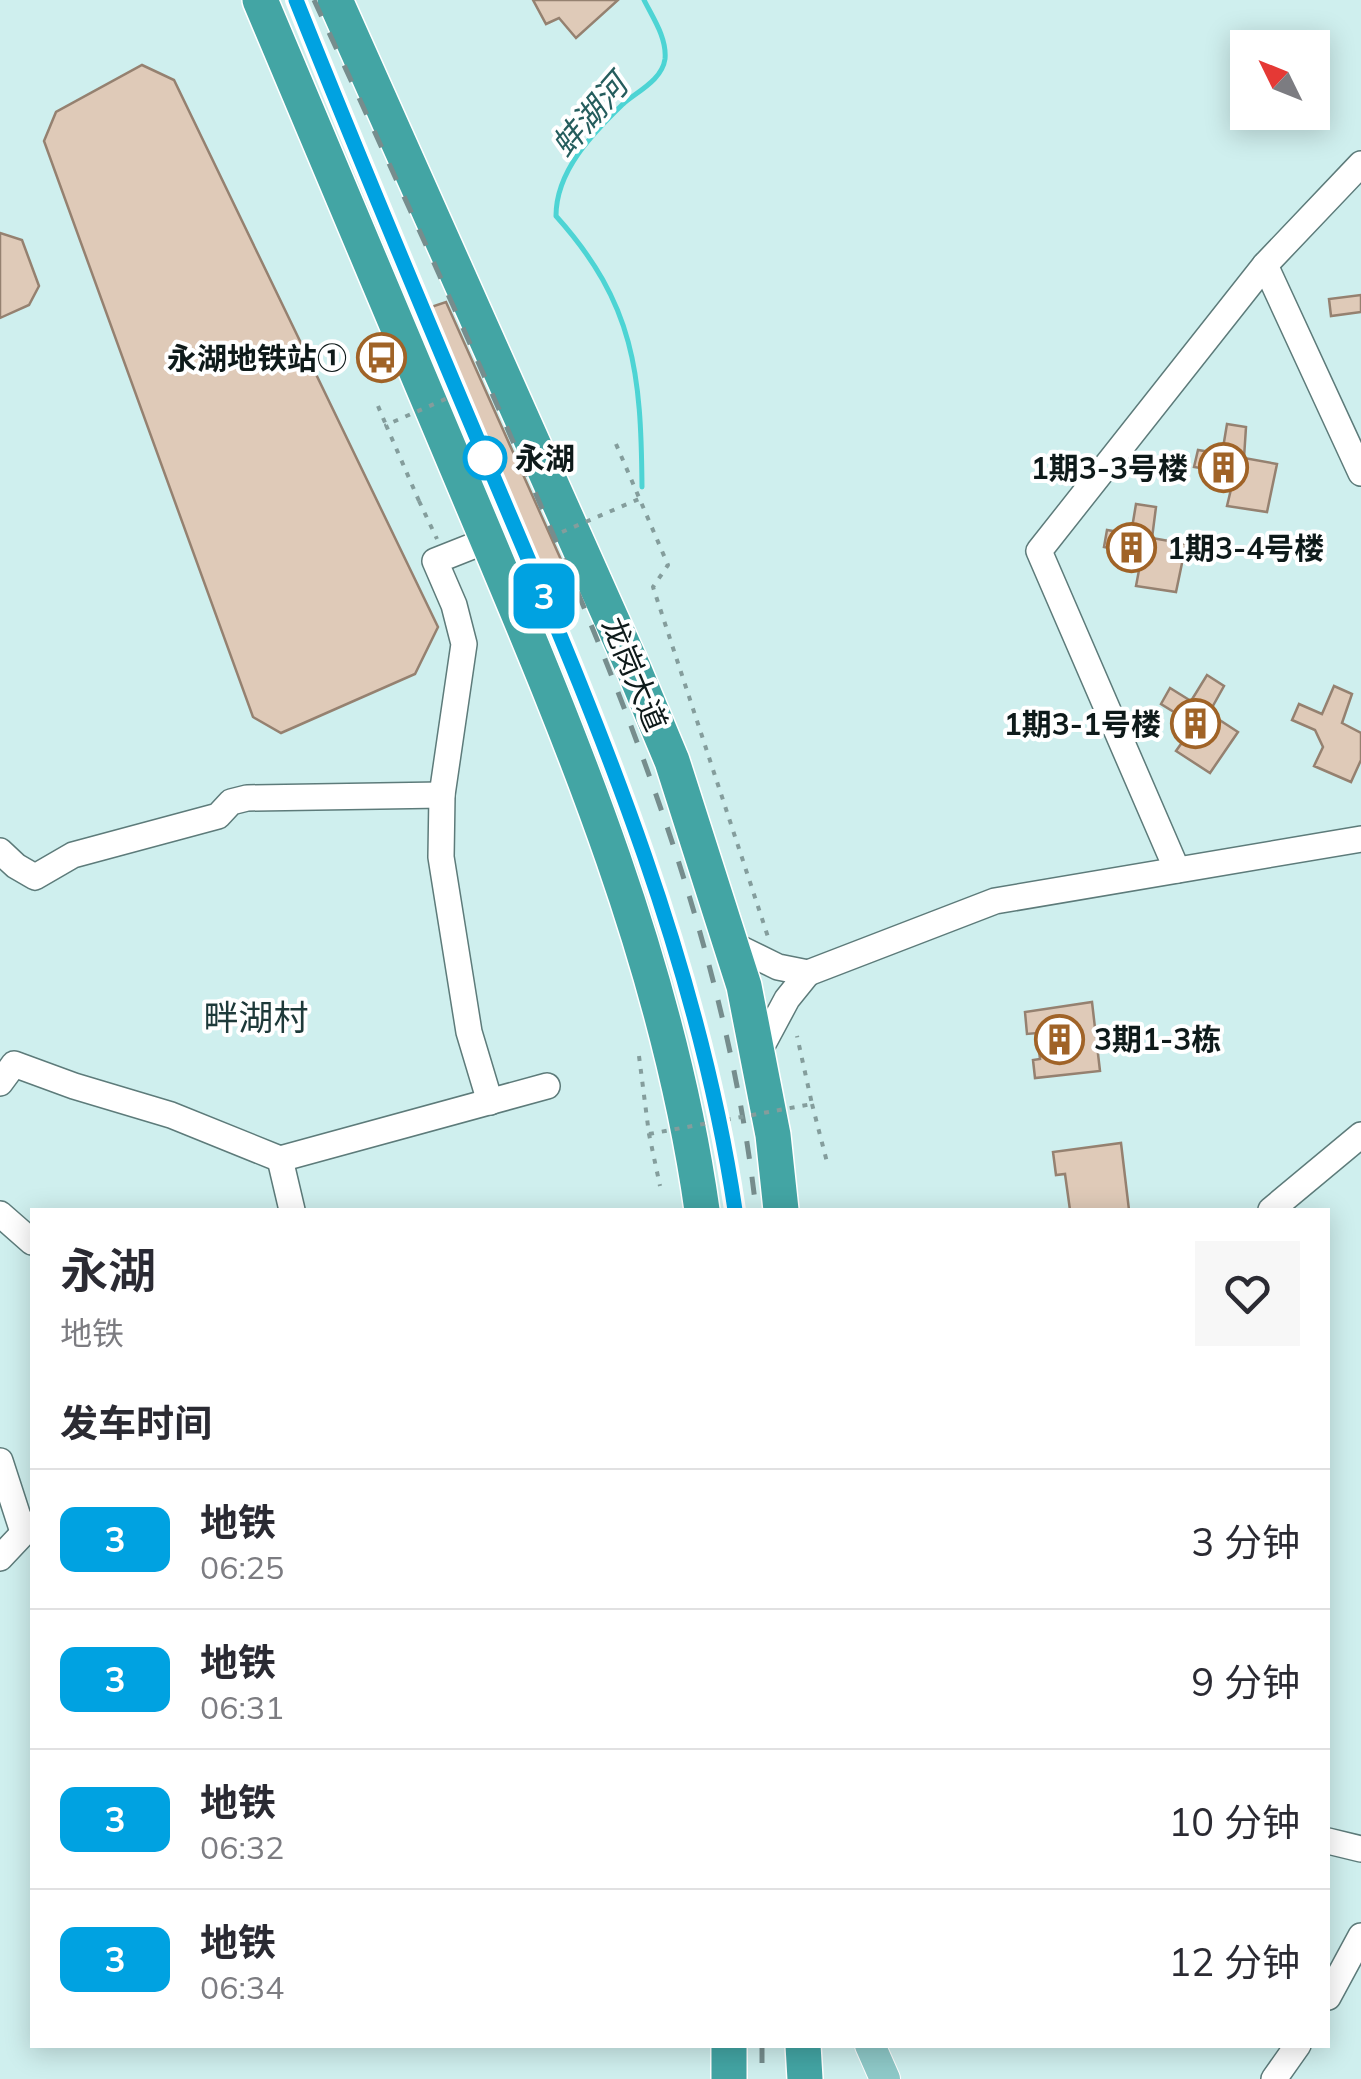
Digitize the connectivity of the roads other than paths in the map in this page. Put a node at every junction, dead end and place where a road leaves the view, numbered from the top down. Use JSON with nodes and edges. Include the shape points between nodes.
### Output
{"nodes":[{"id":1,"x":260,"y":0,"type":"edge"},
{"id":2,"x":335,"y":0,"type":"edge"},
{"id":3,"x":1361,"y":164,"type":"edge"},
{"id":4,"x":1265,"y":265,"type":"junction"},
{"id":5,"x":1361,"y":473,"type":"edge"},
{"id":6,"x":488,"y":540,"type":"junction"},
{"id":7,"x":442,"y":795,"type":"junction"},
{"id":8,"x":1361,"y":839,"type":"edge"},
{"id":9,"x":0,"y":851,"type":"edge"},
{"id":10,"x":1177,"y":870,"type":"junction"},
{"id":11,"x":731,"y":944,"type":"junction"},
{"id":12,"x":808,"y":974,"type":"junction"},
{"id":13,"x":758,"y":1055,"type":"junction"},
{"id":14,"x":7,"y":1074,"type":"edge"},
{"id":15,"x":547,"y":1086,"type":"dead end"},
{"id":16,"x":490,"y":1102,"type":"junction"},
{"id":17,"x":1361,"y":1135,"type":"edge"},
{"id":18,"x":280,"y":1159,"type":"junction"},
{"id":19,"x":292,"y":1208,"type":"edge"},
{"id":20,"x":702,"y":1208,"type":"edge"},
{"id":21,"x":781,"y":1208,"type":"edge"},
{"id":22,"x":1272,"y":1208,"type":"edge"},
{"id":23,"x":0,"y":1214,"type":"edge"},
{"id":24,"x":30,"y":1240,"type":"edge"},
{"id":25,"x":0,"y":1460,"type":"edge"},
{"id":26,"x":28,"y":1528,"type":"edge"},
{"id":27,"x":0,"y":1558,"type":"edge"},
{"id":28,"x":1330,"y":1841,"type":"edge"},
{"id":29,"x":1361,"y":1849,"type":"edge"},
{"id":30,"x":1361,"y":1936,"type":"edge"},
{"id":31,"x":1330,"y":1993,"type":"edge"},
{"id":32,"x":729,"y":2048,"type":"edge"},
{"id":33,"x":803,"y":2048,"type":"edge"},
{"id":34,"x":871,"y":2048,"type":"edge"},
{"id":35,"x":1296,"y":2048,"type":"edge"},
{"id":36,"x":730,"y":2079,"type":"edge"},
{"id":37,"x":804,"y":2079,"type":"edge"},
{"id":38,"x":885,"y":2079,"type":"edge"},
{"id":39,"x":1274,"y":2079,"type":"edge"}],
"edges":[{"from":1,"to":6,"type":"highway"},
{"from":2,"to":11,"type":"highway","name":"龙岗大道","via":[[634,670],[672,761]]},
{"from":3,"to":4,"type":"street"},
{"from":4,"to":5,"type":"street"},
{"from":4,"to":10,"type":"street","via":[[1039,552]]},
{"from":6,"to":7,"type":"street","via":[[435,561],[464,644]]},
{"from":6,"to":20,"type":"highway","via":[[563,718],[649,962],[692,1138]]},
{"from":7,"to":9,"type":"street","via":[[247,798],[231,802],[218,816],[73,854],[35,877]]},
{"from":7,"to":16,"type":"street","via":[[444,877],[469,1032]]},
{"from":8,"to":10,"type":"street"},
{"from":10,"to":12,"type":"street","via":[[995,901]]},
{"from":11,"to":12,"type":"street"},
{"from":11,"to":13,"type":"highway","name":"龙岗大道"},
{"from":12,"to":13,"type":"street"},
{"from":13,"to":21,"type":"highway","name":"龙岗大道"},
{"from":14,"to":18,"type":"street","via":[[171,1115]]},
{"from":15,"to":16,"type":"street"},
{"from":16,"to":18,"type":"street"},
{"from":17,"to":22,"type":"street"},
{"from":18,"to":19,"type":"street"},
{"from":23,"to":24,"type":"street"},
{"from":25,"to":26,"type":"street"},
{"from":26,"to":27,"type":"street"},
{"from":28,"to":29,"type":"street"},
{"from":30,"to":31,"type":"street"},
{"from":32,"to":36,"type":"highway"},
{"from":33,"to":37,"type":"highway"},
{"from":34,"to":38,"type":"main road"},
{"from":35,"to":39,"type":"street"}]}
